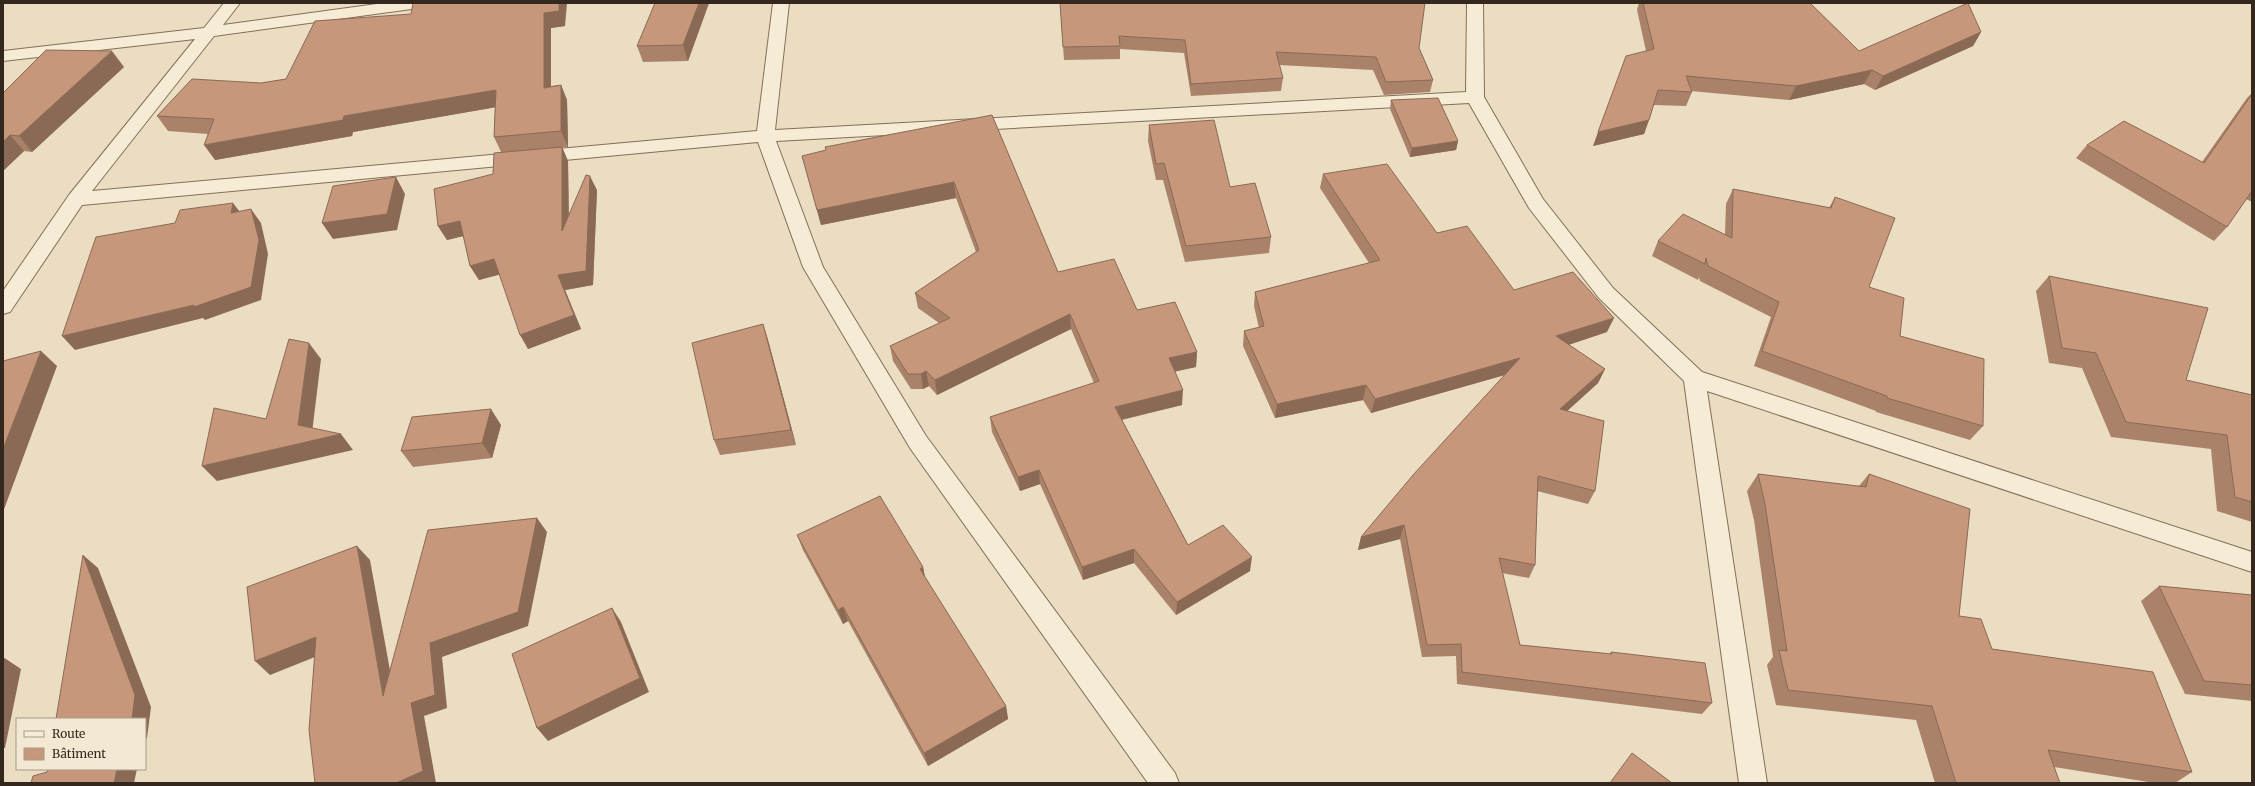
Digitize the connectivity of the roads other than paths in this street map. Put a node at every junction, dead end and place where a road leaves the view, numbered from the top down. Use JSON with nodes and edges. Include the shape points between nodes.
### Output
{"nodes":[{"id":1,"x":232,"y":3,"type":"edge"},
{"id":2,"x":420,"y":3,"type":"edge"},
{"id":3,"x":781,"y":3,"type":"edge"},
{"id":4,"x":1474,"y":3,"type":"edge"},
{"id":5,"x":208,"y":32,"type":"junction"},
{"id":6,"x":3,"y":56,"type":"edge"},
{"id":7,"x":1475,"y":97,"type":"junction"},
{"id":8,"x":765,"y":136,"type":"junction"},
{"id":9,"x":76,"y":199,"type":"junction"},
{"id":10,"x":3,"y":307,"type":"edge"},
{"id":11,"x":1694,"y":378,"type":"junction"},
{"id":12,"x":2252,"y":562,"type":"edge"},
{"id":13,"x":1165,"y":783,"type":"edge"},
{"id":14,"x":1753,"y":783,"type":"edge"}],
"edges":[{"from":1,"to":5,"type":"street"},
{"from":2,"to":5,"type":"street"},
{"from":3,"to":8,"type":"street"},
{"from":4,"to":7,"type":"street"},
{"from":5,"to":6,"type":"street"},
{"from":5,"to":9,"type":"street"},
{"from":7,"to":8,"type":"street"},
{"from":7,"to":11,"type":"street","via":[[1536,203],[1606,293]]},
{"from":8,"to":9,"type":"street"},
{"from":8,"to":13,"type":"street","via":[[813,267],[918,442]]},
{"from":9,"to":10,"type":"street"},
{"from":11,"to":12,"type":"street"},
{"from":11,"to":14,"type":"street"}]}
